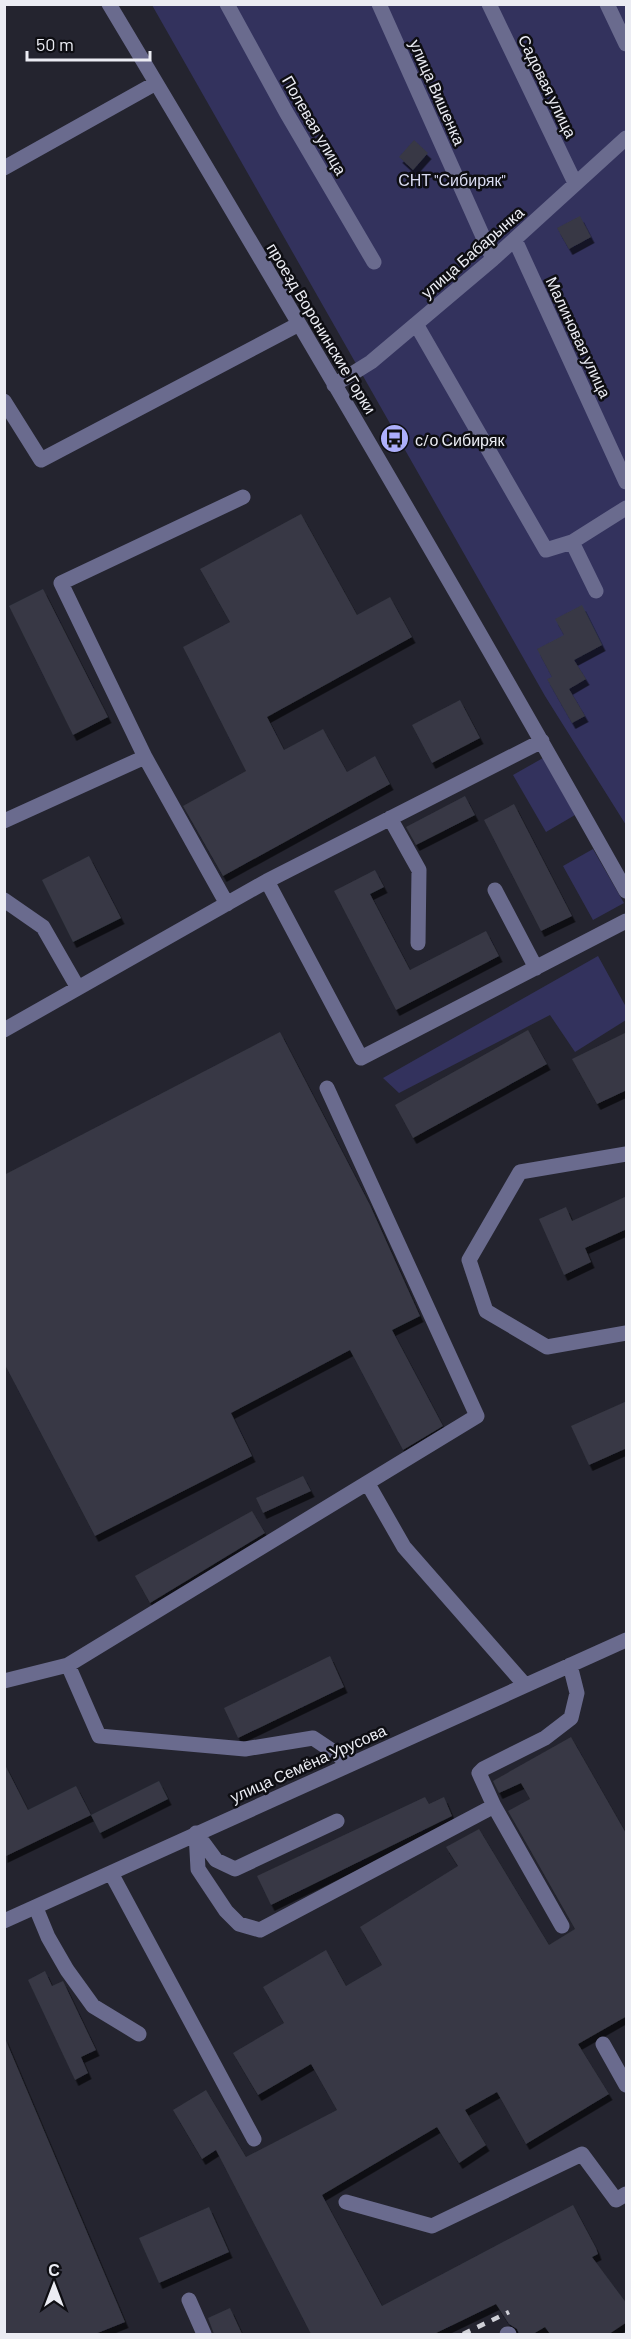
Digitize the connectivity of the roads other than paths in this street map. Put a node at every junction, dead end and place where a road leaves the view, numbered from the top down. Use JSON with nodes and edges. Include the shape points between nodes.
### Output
{"nodes":[{"id":1,"x":109,"y":4,"type":"edge"},
{"id":2,"x":227,"y":4,"type":"edge"},
{"id":3,"x":379,"y":4,"type":"edge"},
{"id":4,"x":489,"y":4,"type":"edge"},
{"id":5,"x":607,"y":4,"type":"edge"},
{"id":6,"x":627,"y":44,"type":"edge"},
{"id":7,"x":156,"y":83,"type":"junction"},
{"id":8,"x":627,"y":138,"type":"edge"},
{"id":9,"x":4,"y":168,"type":"edge"},
{"id":10,"x":575,"y":183,"type":"junction"},
{"id":11,"x":515,"y":240,"type":"junction"},
{"id":12,"x":493,"y":259,"type":"junction"},
{"id":13,"x":374,"y":262,"type":"dead end"},
{"id":14,"x":298,"y":324,"type":"junction"},
{"id":15,"x":416,"y":324,"type":"junction"},
{"id":16,"x":334,"y":385,"type":"junction"},
{"id":17,"x":4,"y":401,"type":"edge"},
{"id":18,"x":627,"y":482,"type":"edge"},
{"id":19,"x":243,"y":497,"type":"dead end"},
{"id":20,"x":627,"y":508,"type":"edge"},
{"id":21,"x":572,"y":542,"type":"junction"},
{"id":22,"x":596,"y":591,"type":"dead end"},
{"id":23,"x":542,"y":741,"type":"junction"},
{"id":24,"x":145,"y":757,"type":"junction"},
{"id":25,"x":390,"y":818,"type":"junction"},
{"id":26,"x":4,"y":821,"type":"edge"},
{"id":27,"x":267,"y":881,"type":"junction"},
{"id":28,"x":495,"y":890,"type":"dead end"},
{"id":29,"x":627,"y":891,"type":"edge"},
{"id":30,"x":4,"y":900,"type":"edge"},
{"id":31,"x":227,"y":904,"type":"junction"},
{"id":32,"x":627,"y":921,"type":"edge"},
{"id":33,"x":418,"y":944,"type":"dead end"},
{"id":34,"x":536,"y":968,"type":"junction"},
{"id":35,"x":78,"y":988,"type":"junction"},
{"id":36,"x":4,"y":1030,"type":"edge"},
{"id":37,"x":327,"y":1088,"type":"dead end"},
{"id":38,"x":627,"y":1154,"type":"edge"},
{"id":39,"x":627,"y":1333,"type":"edge"},
{"id":40,"x":368,"y":1484,"type":"junction"},
{"id":41,"x":627,"y":1640,"type":"edge"},
{"id":42,"x":68,"y":1665,"type":"junction"},
{"id":43,"x":570,"y":1665,"type":"junction"},
{"id":44,"x":4,"y":1681,"type":"edge"},
{"id":45,"x":525,"y":1685,"type":"junction"},
{"id":46,"x":349,"y":1765,"type":"junction"},
{"id":47,"x":494,"y":1806,"type":"junction"},
{"id":48,"x":337,"y":1821,"type":"dead end"},
{"id":49,"x":196,"y":1833,"type":"junction"},
{"id":50,"x":111,"y":1873,"type":"junction"},
{"id":51,"x":36,"y":1908,"type":"junction"},
{"id":52,"x":4,"y":1921,"type":"edge"},
{"id":53,"x":562,"y":1926,"type":"dead end"},
{"id":54,"x":139,"y":2034,"type":"dead end"},
{"id":55,"x":603,"y":2044,"type":"dead end"},
{"id":56,"x":627,"y":2085,"type":"edge"},
{"id":57,"x":254,"y":2139,"type":"dead end"},
{"id":58,"x":627,"y":2194,"type":"edge"},
{"id":59,"x":346,"y":2202,"type":"dead end"},
{"id":60,"x":189,"y":2300,"type":"dead end"},
{"id":61,"x":204,"y":2334,"type":"edge"}],
"edges":[{"from":1,"to":7,"type":"street","name":"проезд Воронинские Горки"},
{"from":2,"to":13,"type":"street","name":"Полевая улица"},
{"from":3,"to":12,"type":"street","name":"улица Вишенка"},
{"from":4,"to":10,"type":"street","name":"Садовая улица"},
{"from":5,"to":6,"type":"street"},
{"from":7,"to":9,"type":"street"},
{"from":7,"to":14,"type":"street","name":"проезд Воронинские Горки"},
{"from":8,"to":10,"type":"street","name":"улица Бабарынка"},
{"from":10,"to":11,"type":"street","name":"улица Бабарынка"},
{"from":11,"to":12,"type":"street","name":"улица Бабарынка"},
{"from":11,"to":18,"type":"street","name":"Малиновая улица"},
{"from":12,"to":15,"type":"street","name":"улица Бабарынка"},
{"from":14,"to":16,"type":"street","name":"проезд Воронинские Горки"},
{"from":14,"to":17,"type":"street","via":[[40,460]]},
{"from":15,"to":16,"type":"street","name":"улица Бабарынка","via":[[371,362]]},
{"from":15,"to":21,"type":"street","via":[[546,550]]},
{"from":16,"to":23,"type":"street","name":"проезд Воронинские Горки"},
{"from":19,"to":24,"type":"street","via":[[61,583]]},
{"from":20,"to":21,"type":"street"},
{"from":21,"to":22,"type":"street"},
{"from":23,"to":25,"type":"street"},
{"from":23,"to":29,"type":"street","name":"проезд Воронинские Горки"},
{"from":24,"to":26,"type":"street"},
{"from":24,"to":31,"type":"street"},
{"from":25,"to":27,"type":"street"},
{"from":25,"to":33,"type":"street","via":[[419,870]]},
{"from":27,"to":31,"type":"street"},
{"from":27,"to":34,"type":"street","via":[[361,1058]]},
{"from":28,"to":34,"type":"street"},
{"from":30,"to":35,"type":"street","via":[[43,927]]},
{"from":31,"to":35,"type":"street"},
{"from":32,"to":34,"type":"street"},
{"from":35,"to":36,"type":"street"},
{"from":37,"to":40,"type":"street","via":[[477,1416]]},
{"from":38,"to":39,"type":"street","via":[[519,1172],[469,1260],[486,1311],[547,1347]]},
{"from":40,"to":42,"type":"street"},
{"from":40,"to":45,"type":"street","via":[[404,1547]]},
{"from":41,"to":43,"type":"street","name":"улица Семёна Урусова"},
{"from":42,"to":44,"type":"street"},
{"from":42,"to":46,"type":"street","via":[[99,1736],[245,1749],[313,1738]]},
{"from":43,"to":45,"type":"street","name":"улица Семёна Урусова"},
{"from":43,"to":47,"type":"street","via":[[577,1693],[571,1718],[545,1738],[479,1773]]},
{"from":45,"to":46,"type":"street","name":"улица Семёна Урусова"},
{"from":46,"to":49,"type":"street","name":"улица Семёна Урусова"},
{"from":47,"to":49,"type":"street","via":[[260,1930],[239,1924],[198,1869]]},
{"from":47,"to":53,"type":"street"},
{"from":48,"to":49,"type":"street","via":[[235,1869],[216,1860]]},
{"from":49,"to":50,"type":"street","name":"улица Семёна Урусова"},
{"from":50,"to":51,"type":"street","name":"улица Семёна Урусова"},
{"from":50,"to":57,"type":"street"},
{"from":51,"to":52,"type":"street","name":"улица Семёна Урусова"},
{"from":51,"to":54,"type":"street","via":[[48,1937],[93,2006]]},
{"from":55,"to":56,"type":"street"},
{"from":58,"to":59,"type":"street","via":[[616,2200],[582,2154],[432,2226]]},
{"from":60,"to":61,"type":"street"}]}
